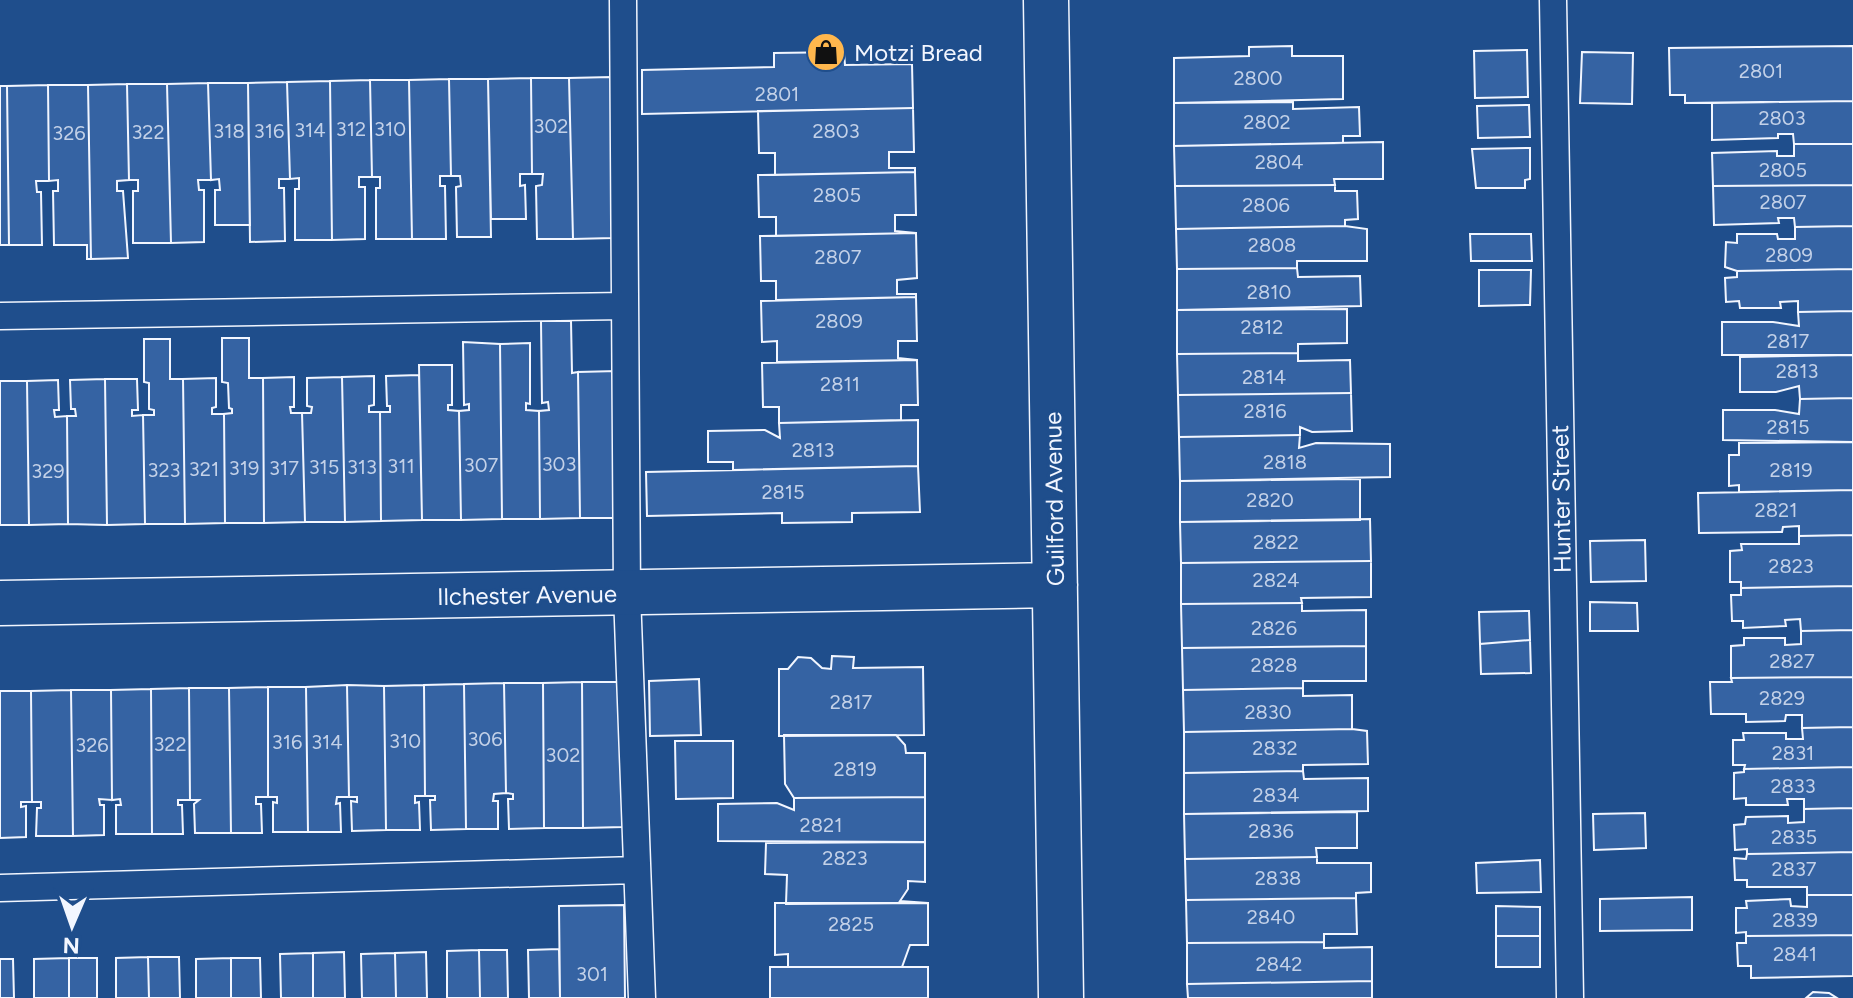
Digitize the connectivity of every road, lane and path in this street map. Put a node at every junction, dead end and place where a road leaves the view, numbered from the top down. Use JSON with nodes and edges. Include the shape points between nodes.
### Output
{"nodes":[{"id":1,"x":623,"y":0,"type":"edge"},
{"id":2,"x":1046,"y":0,"type":"edge"},
{"id":3,"x":1553,"y":0,"type":"edge"},
{"id":4,"x":625,"y":306,"type":"junction"},
{"id":5,"x":0,"y":316,"type":"edge"},
{"id":6,"x":1055,"y":585,"type":"junction"},
{"id":7,"x":627,"y":594,"type":"junction"},
{"id":8,"x":0,"y":603,"type":"edge"},
{"id":9,"x":637,"y":870,"type":"junction"},
{"id":10,"x":0,"y":888,"type":"edge"},
{"id":11,"x":642,"y":998,"type":"edge"},
{"id":12,"x":1061,"y":998,"type":"edge"},
{"id":13,"x":1570,"y":998,"type":"edge"}],
"edges":[{"from":1,"to":4,"type":"lane"},
{"from":2,"to":6,"type":"street","name":"Guilford Avenue"},
{"from":3,"to":13,"type":"lane","name":"Hunter Street"},
{"from":4,"to":5,"type":"lane"},
{"from":4,"to":7,"type":"lane"},
{"from":6,"to":7,"type":"street","name":"Ilchester Avenue"},
{"from":6,"to":12,"type":"street","name":"Guilford Avenue"},
{"from":7,"to":8,"type":"street","name":"Ilchester Avenue"},
{"from":7,"to":9,"type":"lane"},
{"from":9,"to":10,"type":"lane"},
{"from":9,"to":11,"type":"lane"}]}
